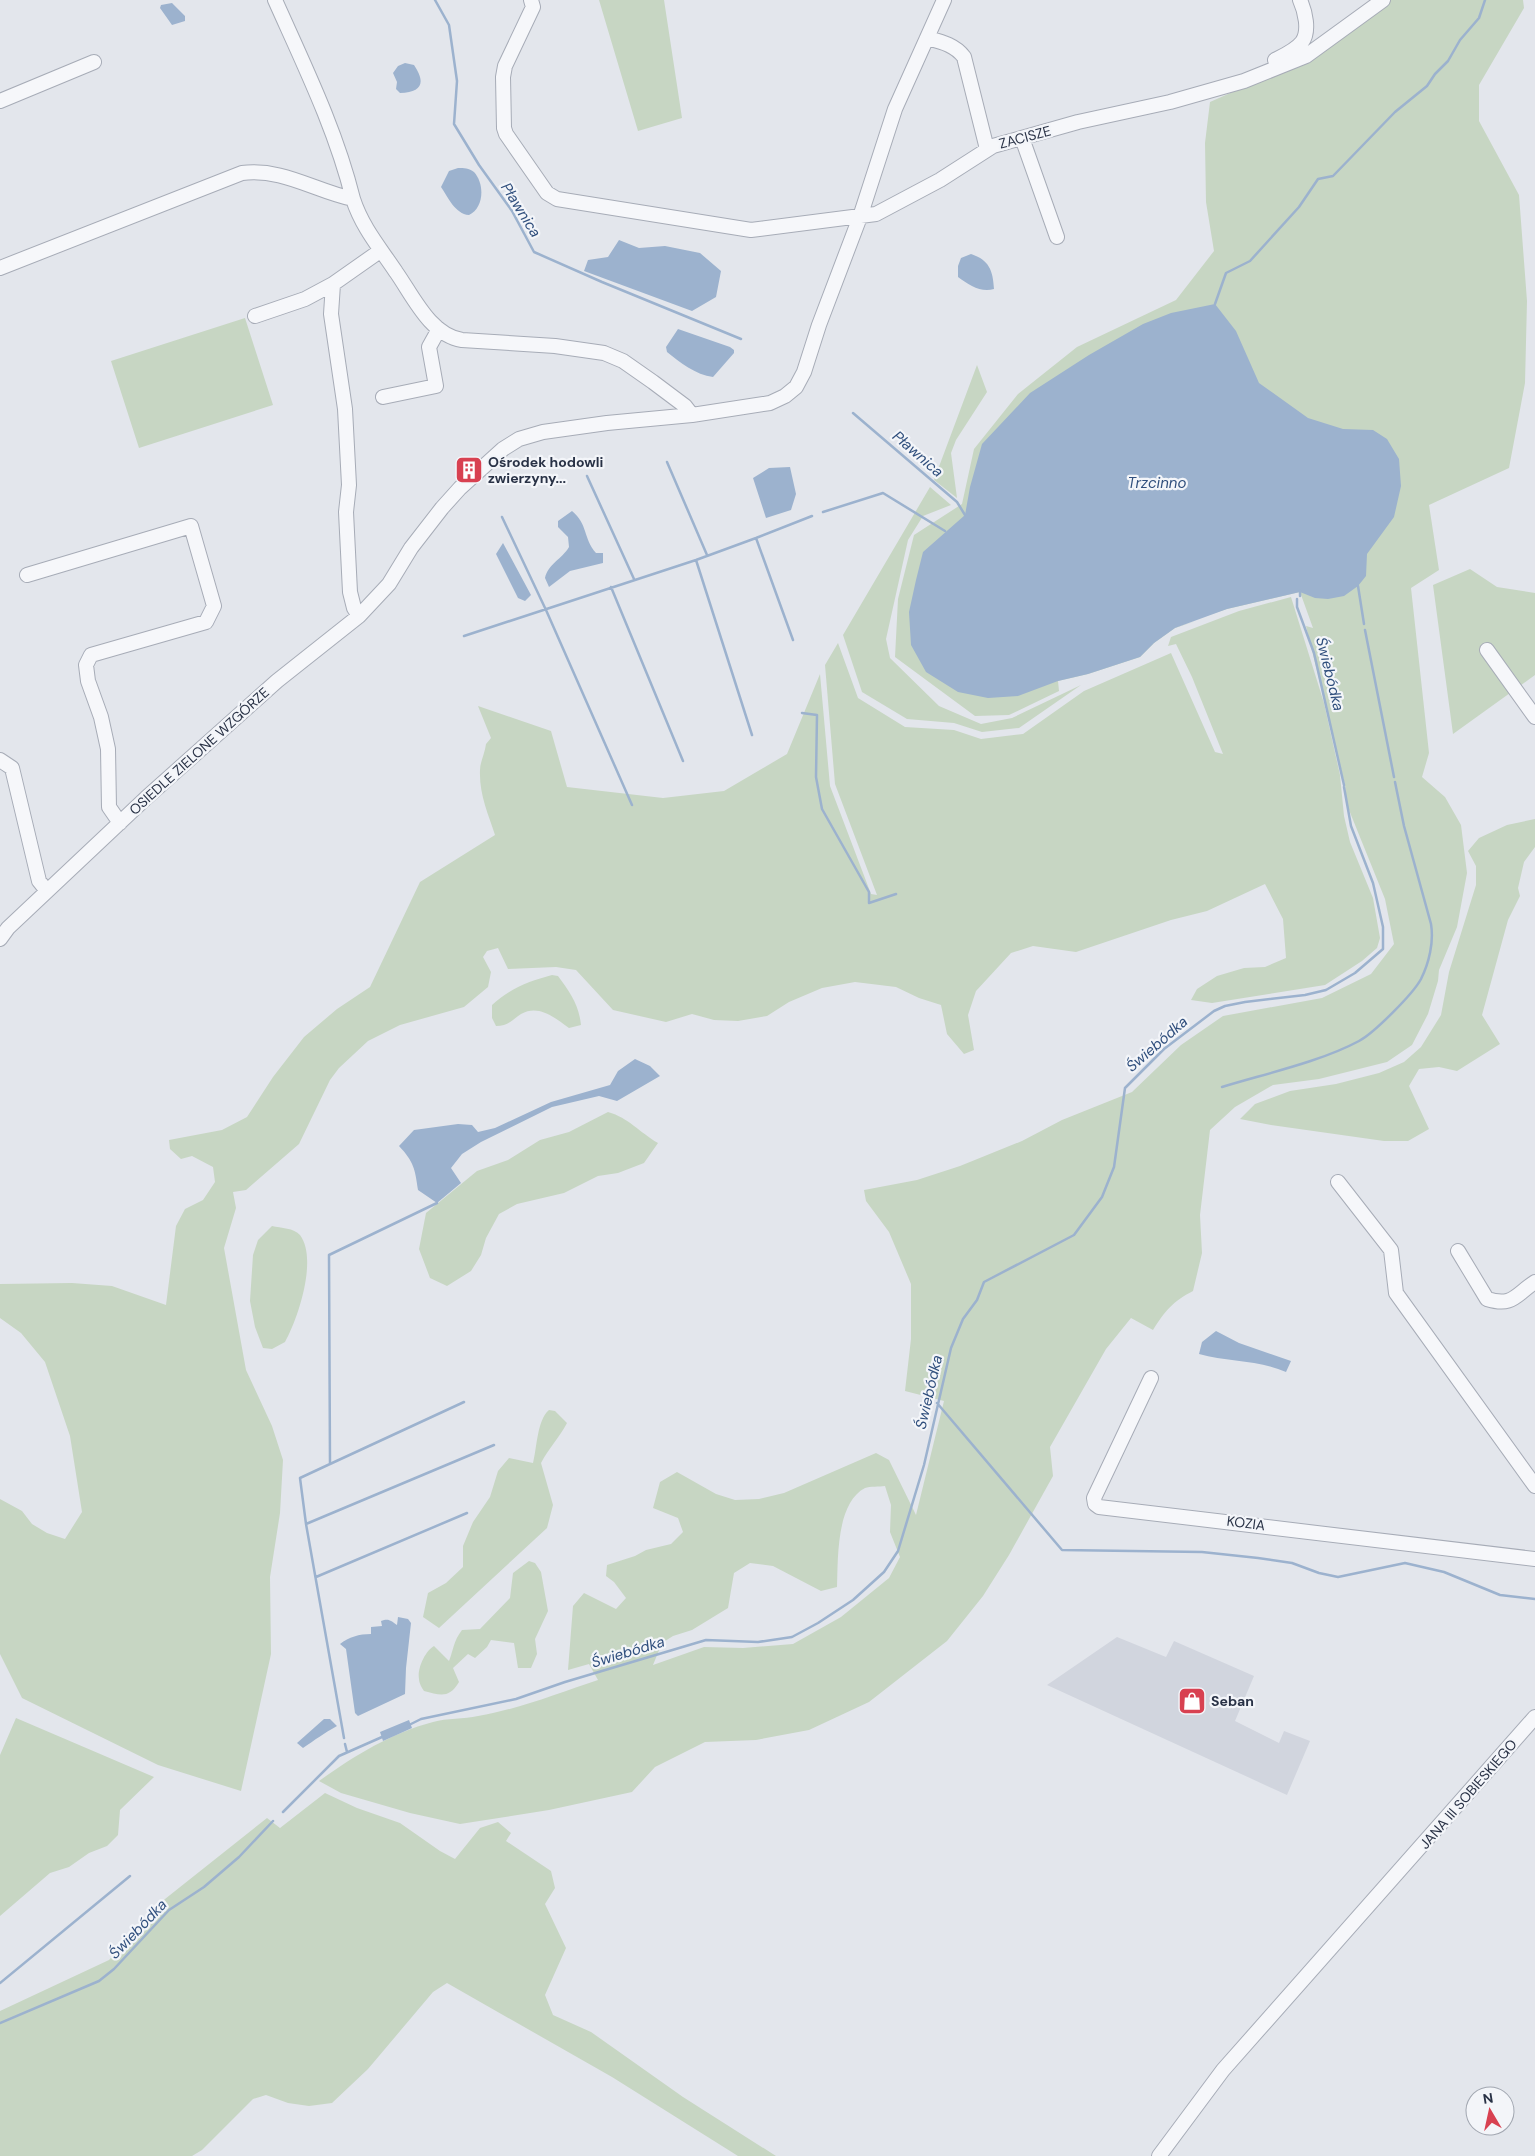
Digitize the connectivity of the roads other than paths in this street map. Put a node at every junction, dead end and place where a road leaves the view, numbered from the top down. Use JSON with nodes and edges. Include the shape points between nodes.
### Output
{"nodes":[{"id":1,"x":275,"y":0,"type":"edge"},
{"id":2,"x":531,"y":0,"type":"edge"},
{"id":3,"x":944,"y":0,"type":"edge"},
{"id":4,"x":1300,"y":0,"type":"edge"},
{"id":5,"x":1384,"y":0,"type":"edge"},
{"id":6,"x":927,"y":38,"type":"junction"},
{"id":7,"x":94,"y":62,"type":"dead end"},
{"id":8,"x":1267,"y":71,"type":"junction"},
{"id":9,"x":0,"y":101,"type":"edge"},
{"id":10,"x":1022,"y":138,"type":"junction"},
{"id":11,"x":987,"y":150,"type":"junction"},
{"id":12,"x":353,"y":199,"type":"junction"},
{"id":13,"x":860,"y":217,"type":"junction"},
{"id":14,"x":1057,"y":237,"type":"dead end"},
{"id":15,"x":380,"y":251,"type":"junction"},
{"id":16,"x":0,"y":268,"type":"edge"},
{"id":17,"x":333,"y":284,"type":"junction"},
{"id":18,"x":255,"y":316,"type":"dead end"},
{"id":19,"x":439,"y":328,"type":"junction"},
{"id":20,"x":383,"y":397,"type":"dead end"},
{"id":21,"x":692,"y":415,"type":"junction"},
{"id":22,"x":27,"y":575,"type":"dead end"},
{"id":23,"x":359,"y":616,"type":"junction"},
{"id":24,"x":1487,"y":650,"type":"dead end"},
{"id":25,"x":1535,"y":718,"type":"edge"},
{"id":26,"x":0,"y":760,"type":"edge"},
{"id":27,"x":120,"y":823,"type":"junction"},
{"id":28,"x":47,"y":891,"type":"junction"},
{"id":29,"x":0,"y":939,"type":"edge"},
{"id":30,"x":1338,"y":1182,"type":"dead end"},
{"id":31,"x":1458,"y":1251,"type":"dead end"},
{"id":32,"x":1535,"y":1282,"type":"edge"},
{"id":33,"x":1150,"y":1378,"type":"dead end"},
{"id":34,"x":1535,"y":1486,"type":"edge"},
{"id":35,"x":1535,"y":1559,"type":"edge"},
{"id":36,"x":1535,"y":1717,"type":"edge"},
{"id":37,"x":1159,"y":2156,"type":"edge"}],
"edges":[{"from":1,"to":12,"type":"street","via":[[330,129]]},
{"from":2,"to":13,"type":"street","name":"ZACISZE","via":[[533,7],[505,66],[504,128],[547,193],[557,200],[751,230]]},
{"from":3,"to":6,"type":"street"},
{"from":4,"to":8,"type":"street","via":[[1307,29],[1302,42],[1273,61]]},
{"from":5,"to":8,"type":"street","name":"ZACISZE","via":[[1306,56]]},
{"from":6,"to":11,"type":"street","via":[[953,47],[964,57]]},
{"from":6,"to":13,"type":"street","via":[[895,109]]},
{"from":7,"to":9,"type":"street"},
{"from":8,"to":10,"type":"street","name":"ZACISZE","via":[[1244,81],[1170,102]]},
{"from":10,"to":11,"type":"street","name":"ZACISZE"},
{"from":10,"to":14,"type":"street"},
{"from":11,"to":13,"type":"street","name":"ZACISZE","via":[[876,214]]},
{"from":12,"to":15,"type":"street"},
{"from":12,"to":16,"type":"street","via":[[275,174],[242,173]]},
{"from":13,"to":21,"type":"street","name":"OSIEDLE ZIELONE WZGÓRZE","via":[[796,387],[770,403]]},
{"from":15,"to":17,"type":"street"},
{"from":15,"to":19,"type":"street","via":[[418,306]]},
{"from":17,"to":18,"type":"street","via":[[305,299]]},
{"from":17,"to":23,"type":"street","via":[[330,314],[345,409],[350,592]]},
{"from":19,"to":20,"type":"street","via":[[429,347],[436,386]]},
{"from":19,"to":21,"type":"street","via":[[456,339],[604,353],[623,361],[653,382]]},
{"from":21,"to":23,"type":"street","name":"OSIEDLE ZIELONE WZGÓRZE","via":[[565,428],[510,444],[442,508],[411,548],[389,584]]},
{"from":22,"to":27,"type":"street","name":"OSIEDLE ZIELONE WZGÓRZE","via":[[191,526],[214,606],[206,622],[90,655],[86,665],[88,681],[106,734],[109,808]]},
{"from":23,"to":27,"type":"street","name":"OSIEDLE ZIELONE WZGÓRZE","via":[[277,681]]},
{"from":24,"to":25,"type":"street"},
{"from":26,"to":28,"type":"street","via":[[12,768],[39,881]]},
{"from":27,"to":28,"type":"street"},
{"from":28,"to":29,"type":"street"},
{"from":30,"to":34,"type":"street","via":[[1391,1250],[1396,1293]]},
{"from":31,"to":32,"type":"street","via":[[1487,1299],[1500,1303],[1510,1301]]},
{"from":33,"to":35,"type":"street","name":"KOZIA","via":[[1094,1498],[1100,1508]]},
{"from":36,"to":37,"type":"street","name":"JANA III SOBIESKIEGO","via":[[1223,2070]]}]}
